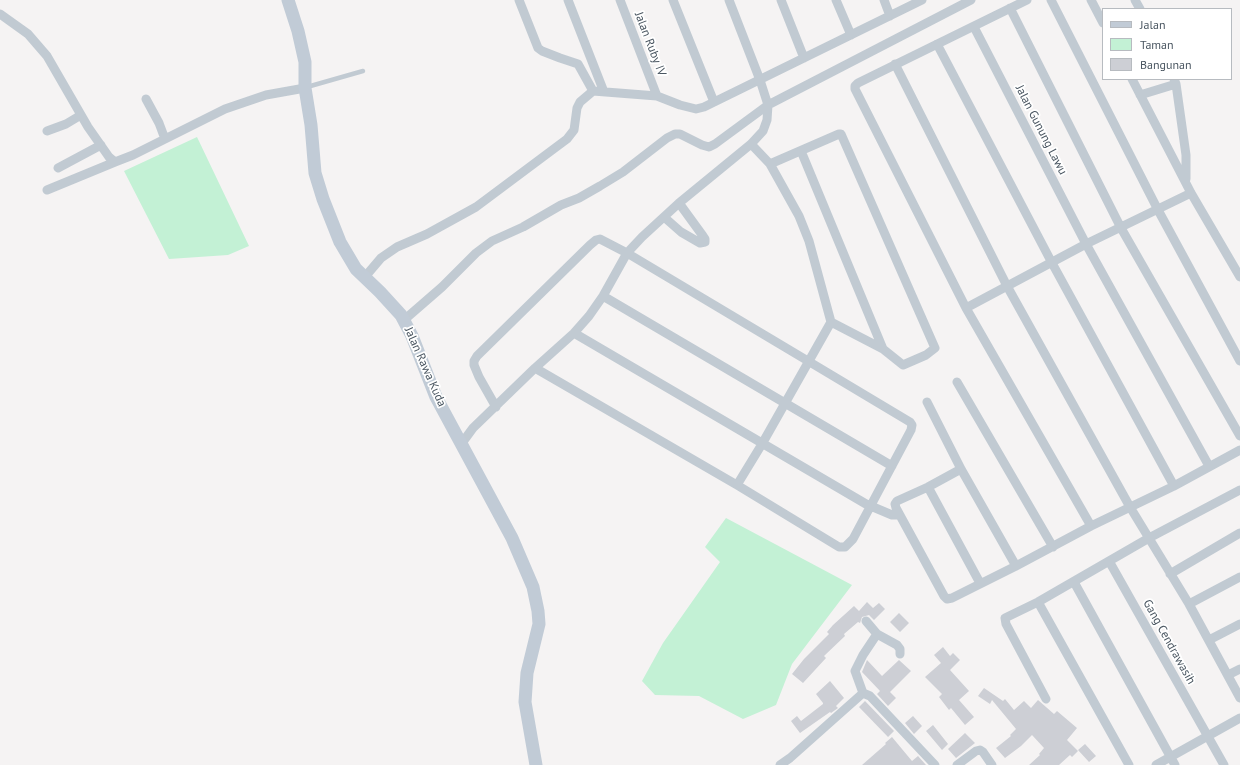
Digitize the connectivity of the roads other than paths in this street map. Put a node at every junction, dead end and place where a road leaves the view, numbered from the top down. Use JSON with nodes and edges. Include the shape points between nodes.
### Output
{"nodes":[{"id":1,"x":288,"y":0,"type":"edge"},
{"id":2,"x":519,"y":0,"type":"edge"},
{"id":3,"x":568,"y":0,"type":"edge"},
{"id":4,"x":620,"y":0,"type":"edge"},
{"id":5,"x":673,"y":0,"type":"edge"},
{"id":6,"x":728,"y":0,"type":"edge"},
{"id":7,"x":781,"y":0,"type":"edge"},
{"id":8,"x":836,"y":0,"type":"edge"},
{"id":9,"x":884,"y":0,"type":"edge"},
{"id":10,"x":922,"y":0,"type":"edge"},
{"id":11,"x":971,"y":0,"type":"edge"},
{"id":12,"x":1028,"y":0,"type":"edge"},
{"id":13,"x":1051,"y":0,"type":"edge"},
{"id":14,"x":1091,"y":0,"type":"edge"},
{"id":15,"x":1010,"y":8,"type":"junction"},
{"id":16,"x":0,"y":14,"type":"edge"},
{"id":17,"x":890,"y":16,"type":"junction"},
{"id":18,"x":1102,"y":21,"type":"edge"},
{"id":19,"x":974,"y":27,"type":"junction"},
{"id":20,"x":851,"y":35,"type":"junction"},
{"id":21,"x":937,"y":44,"type":"junction"},
{"id":22,"x":804,"y":58,"type":"junction"},
{"id":23,"x":895,"y":64,"type":"junction"},
{"id":24,"x":363,"y":71,"type":"dead end"},
{"id":25,"x":760,"y":80,"type":"junction"},
{"id":26,"x":1132,"y":80,"type":"edge"},
{"id":27,"x":1175,"y":81,"type":"edge"},
{"id":28,"x":305,"y":88,"type":"junction"},
{"id":29,"x":593,"y":91,"type":"junction"},
{"id":30,"x":604,"y":92,"type":"junction"},
{"id":31,"x":1140,"y":95,"type":"junction"},
{"id":32,"x":657,"y":96,"type":"junction"},
{"id":33,"x":146,"y":99,"type":"dead end"},
{"id":34,"x":714,"y":102,"type":"junction"},
{"id":35,"x":768,"y":105,"type":"junction"},
{"id":36,"x":80,"y":115,"type":"junction"},
{"id":37,"x":47,"y":131,"type":"dead end"},
{"id":38,"x":164,"y":139,"type":"junction"},
{"id":39,"x":752,"y":144,"type":"junction"},
{"id":40,"x":101,"y":145,"type":"junction"},
{"id":41,"x":801,"y":151,"type":"junction"},
{"id":42,"x":115,"y":162,"type":"junction"},
{"id":43,"x":770,"y":164,"type":"junction"},
{"id":44,"x":58,"y":168,"type":"dead end"},
{"id":45,"x":1186,"y":180,"type":"junction"},
{"id":46,"x":47,"y":190,"type":"dead end"},
{"id":47,"x":1191,"y":193,"type":"junction"},
{"id":48,"x":679,"y":204,"type":"junction"},
{"id":49,"x":1158,"y":210,"type":"junction"},
{"id":50,"x":664,"y":217,"type":"junction"},
{"id":51,"x":1121,"y":228,"type":"junction"},
{"id":52,"x":1086,"y":244,"type":"junction"},
{"id":53,"x":627,"y":253,"type":"junction"},
{"id":54,"x":1052,"y":263,"type":"junction"},
{"id":55,"x":1240,"y":277,"type":"edge"},
{"id":56,"x":364,"y":278,"type":"junction"},
{"id":57,"x":1007,"y":286,"type":"junction"},
{"id":58,"x":603,"y":296,"type":"junction"},
{"id":59,"x":966,"y":308,"type":"junction"},
{"id":60,"x":404,"y":320,"type":"junction"},
{"id":61,"x":831,"y":322,"type":"junction"},
{"id":62,"x":574,"y":333,"type":"junction"},
{"id":63,"x":883,"y":349,"type":"junction"},
{"id":64,"x":1240,"y":361,"type":"edge"},
{"id":65,"x":809,"y":362,"type":"junction"},
{"id":66,"x":535,"y":368,"type":"junction"},
{"id":67,"x":957,"y":382,"type":"dead end"},
{"id":68,"x":927,"y":402,"type":"dead end"},
{"id":69,"x":785,"y":403,"type":"junction"},
{"id":70,"x":496,"y":407,"type":"junction"},
{"id":71,"x":1240,"y":436,"type":"edge"},
{"id":72,"x":462,"y":443,"type":"junction"},
{"id":73,"x":762,"y":444,"type":"junction"},
{"id":74,"x":1240,"y":450,"type":"edge"},
{"id":75,"x":892,"y":466,"type":"junction"},
{"id":76,"x":1209,"y":466,"type":"junction"},
{"id":77,"x":962,"y":469,"type":"junction"},
{"id":78,"x":737,"y":485,"type":"junction"},
{"id":79,"x":1174,"y":486,"type":"junction"},
{"id":80,"x":928,"y":487,"type":"junction"},
{"id":81,"x":1240,"y":490,"type":"edge"},
{"id":82,"x":870,"y":507,"type":"junction"},
{"id":83,"x":1130,"y":507,"type":"junction"},
{"id":84,"x":899,"y":515,"type":"junction"},
{"id":85,"x":1091,"y":526,"type":"junction"},
{"id":86,"x":1240,"y":533,"type":"edge"},
{"id":87,"x":1149,"y":538,"type":"junction"},
{"id":88,"x":1054,"y":547,"type":"junction"},
{"id":89,"x":1109,"y":560,"type":"junction"},
{"id":90,"x":1016,"y":566,"type":"junction"},
{"id":91,"x":1170,"y":574,"type":"junction"},
{"id":92,"x":1240,"y":577,"type":"edge"},
{"id":93,"x":1074,"y":582,"type":"junction"},
{"id":94,"x":980,"y":583,"type":"junction"},
{"id":95,"x":1038,"y":602,"type":"junction"},
{"id":96,"x":1189,"y":604,"type":"junction"},
{"id":97,"x":866,"y":621,"type":"dead end"},
{"id":98,"x":1240,"y":624,"type":"edge"},
{"id":99,"x":878,"y":634,"type":"junction"},
{"id":100,"x":1209,"y":640,"type":"junction"},
{"id":101,"x":900,"y":654,"type":"dead end"},
{"id":102,"x":1240,"y":669,"type":"edge"},
{"id":103,"x":1228,"y":675,"type":"junction"},
{"id":104,"x":863,"y":693,"type":"junction"},
{"id":105,"x":1046,"y":698,"type":"dead end"},
{"id":106,"x":1240,"y":698,"type":"edge"},
{"id":107,"x":1240,"y":718,"type":"edge"},
{"id":108,"x":1208,"y":735,"type":"junction"},
{"id":109,"x":1173,"y":761,"type":"edge"},
{"id":110,"x":536,"y":765,"type":"edge"},
{"id":111,"x":780,"y":765,"type":"edge"},
{"id":112,"x":935,"y":765,"type":"edge"},
{"id":113,"x":957,"y":765,"type":"edge"},
{"id":114,"x":992,"y":765,"type":"edge"},
{"id":115,"x":1129,"y":765,"type":"edge"},
{"id":116,"x":1156,"y":765,"type":"edge"},
{"id":117,"x":1224,"y":765,"type":"edge"}],
"edges":[{"from":1,"to":28,"type":"street","name":"Jalan Rawa Kuda","via":[[302,46]]},
{"from":2,"to":29,"type":"street","via":[[538,48],[578,64]]},
{"from":3,"to":30,"type":"street"},
{"from":4,"to":32,"type":"street","name":"Jalan Ruby IV"},
{"from":5,"to":34,"type":"street"},
{"from":6,"to":25,"type":"street"},
{"from":7,"to":22,"type":"street"},
{"from":8,"to":20,"type":"street"},
{"from":9,"to":17,"type":"street"},
{"from":10,"to":17,"type":"street"},
{"from":11,"to":35,"type":"street"},
{"from":12,"to":15,"type":"street"},
{"from":13,"to":49,"type":"street"},
{"from":14,"to":18,"type":"street"},
{"from":15,"to":19,"type":"street"},
{"from":15,"to":51,"type":"street"},
{"from":16,"to":36,"type":"street","via":[[28,34],[47,56]]},
{"from":17,"to":20,"type":"street"},
{"from":19,"to":21,"type":"street"},
{"from":19,"to":52,"type":"street","name":"Jalan Gunung Lawu"},
{"from":20,"to":22,"type":"street"},
{"from":21,"to":23,"type":"street"},
{"from":21,"to":54,"type":"street"},
{"from":22,"to":25,"type":"street"},
{"from":23,"to":57,"type":"street"},
{"from":23,"to":59,"type":"street","via":[[858,83],[855,89]]},
{"from":24,"to":28,"type":"lane"},
{"from":25,"to":34,"type":"street"},
{"from":25,"to":35,"type":"street"},
{"from":26,"to":31,"type":"street"},
{"from":27,"to":31,"type":"street"},
{"from":27,"to":45,"type":"street","via":[[1186,155]]},
{"from":28,"to":38,"type":"street","via":[[266,95],[226,109]]},
{"from":28,"to":56,"type":"street","name":"Jalan Rawa Kuda","via":[[316,173],[323,199],[340,242]]},
{"from":29,"to":30,"type":"street"},
{"from":29,"to":56,"type":"street","via":[[580,102],[574,130],[567,139],[476,207],[397,247],[381,258]]},
{"from":30,"to":32,"type":"street"},
{"from":31,"to":45,"type":"street"},
{"from":32,"to":34,"type":"street","via":[[696,109]]},
{"from":33,"to":38,"type":"street"},
{"from":35,"to":39,"type":"street","via":[[765,125]]},
{"from":35,"to":60,"type":"street","via":[[709,147],[680,134],[667,138],[600,186],[523,228],[492,241]]},
{"from":36,"to":37,"type":"street"},
{"from":36,"to":40,"type":"street"},
{"from":38,"to":42,"type":"street"},
{"from":39,"to":43,"type":"street"},
{"from":39,"to":48,"type":"street"},
{"from":40,"to":42,"type":"street"},
{"from":40,"to":44,"type":"street"},
{"from":41,"to":43,"type":"street"},
{"from":41,"to":63,"type":"street"},
{"from":41,"to":63,"type":"street","via":[[839,134],[843,136],[934,348],[926,355],[903,365]]},
{"from":42,"to":46,"type":"street"},
{"from":43,"to":61,"type":"street","via":[[804,228]]},
{"from":45,"to":47,"type":"street"},
{"from":47,"to":49,"type":"street"},
{"from":47,"to":55,"type":"street"},
{"from":48,"to":50,"type":"street"},
{"from":48,"to":50,"type":"street","via":[[703,236],[703,244],[681,232]]},
{"from":49,"to":51,"type":"street"},
{"from":49,"to":64,"type":"street"},
{"from":50,"to":53,"type":"street"},
{"from":51,"to":52,"type":"street"},
{"from":51,"to":71,"type":"street"},
{"from":52,"to":54,"type":"street"},
{"from":52,"to":76,"type":"street","name":"Jalan Gunung Lawu"},
{"from":53,"to":58,"type":"street"},
{"from":53,"to":65,"type":"street"},
{"from":53,"to":70,"type":"street","via":[[600,239],[594,242],[477,356],[474,365]]},
{"from":54,"to":57,"type":"street"},
{"from":54,"to":79,"type":"street"},
{"from":56,"to":60,"type":"street","name":"Jalan Rawa Kuda","via":[[393,305]]},
{"from":57,"to":59,"type":"street"},
{"from":57,"to":83,"type":"street"},
{"from":58,"to":62,"type":"street"},
{"from":58,"to":69,"type":"street"},
{"from":59,"to":85,"type":"street"},
{"from":60,"to":72,"type":"street","name":"Jalan Rawa Kuda","via":[[436,397]]},
{"from":61,"to":63,"type":"street"},
{"from":61,"to":65,"type":"street"},
{"from":62,"to":66,"type":"street"},
{"from":62,"to":73,"type":"street"},
{"from":65,"to":69,"type":"street"},
{"from":65,"to":75,"type":"street","via":[[910,422],[911,430]]},
{"from":66,"to":70,"type":"street"},
{"from":66,"to":78,"type":"street"},
{"from":67,"to":88,"type":"street"},
{"from":68,"to":77,"type":"street"},
{"from":69,"to":73,"type":"street"},
{"from":69,"to":75,"type":"street"},
{"from":70,"to":72,"type":"street","via":[[473,428]]},
{"from":72,"to":110,"type":"street","name":"Jalan Rawa Kuda","via":[[512,538],[533,587],[539,624],[527,673],[525,702]]},
{"from":73,"to":78,"type":"street"},
{"from":73,"to":82,"type":"street"},
{"from":74,"to":76,"type":"street"},
{"from":75,"to":82,"type":"street"},
{"from":76,"to":79,"type":"street"},
{"from":77,"to":80,"type":"street"},
{"from":77,"to":90,"type":"street"},
{"from":78,"to":82,"type":"street","via":[[839,547],[845,547],[853,539]]},
{"from":79,"to":83,"type":"street"},
{"from":80,"to":84,"type":"street","via":[[897,501],[894,504]]},
{"from":80,"to":94,"type":"street"},
{"from":81,"to":87,"type":"street"},
{"from":82,"to":84,"type":"street"},
{"from":83,"to":85,"type":"street"},
{"from":83,"to":87,"type":"street"},
{"from":84,"to":94,"type":"street","via":[[944,596],[952,598]]},
{"from":85,"to":88,"type":"street"},
{"from":86,"to":91,"type":"street"},
{"from":87,"to":89,"type":"street"},
{"from":87,"to":91,"type":"street"},
{"from":88,"to":90,"type":"street"},
{"from":89,"to":93,"type":"street"},
{"from":89,"to":108,"type":"street","name":"Gang Cendrawasih"},
{"from":90,"to":94,"type":"street"},
{"from":91,"to":96,"type":"street"},
{"from":92,"to":96,"type":"street"},
{"from":93,"to":95,"type":"street"},
{"from":93,"to":109,"type":"street"},
{"from":95,"to":105,"type":"street","via":[[1007,616],[1005,620]]},
{"from":95,"to":115,"type":"street"},
{"from":96,"to":100,"type":"street"},
{"from":97,"to":99,"type":"street"},
{"from":98,"to":100,"type":"street"},
{"from":99,"to":101,"type":"street","via":[[897,645]]},
{"from":99,"to":104,"type":"street","via":[[855,671]]},
{"from":100,"to":103,"type":"street"},
{"from":102,"to":103,"type":"street"},
{"from":103,"to":106,"type":"street"},
{"from":104,"to":111,"type":"street"},
{"from":104,"to":112,"type":"street","via":[[870,696]]},
{"from":107,"to":108,"type":"street"},
{"from":108,"to":109,"type":"street"},
{"from":108,"to":117,"type":"street","name":"Gang Cendrawasih"},
{"from":109,"to":116,"type":"street"},
{"from":113,"to":114,"type":"street","via":[[980,750]]}]}
